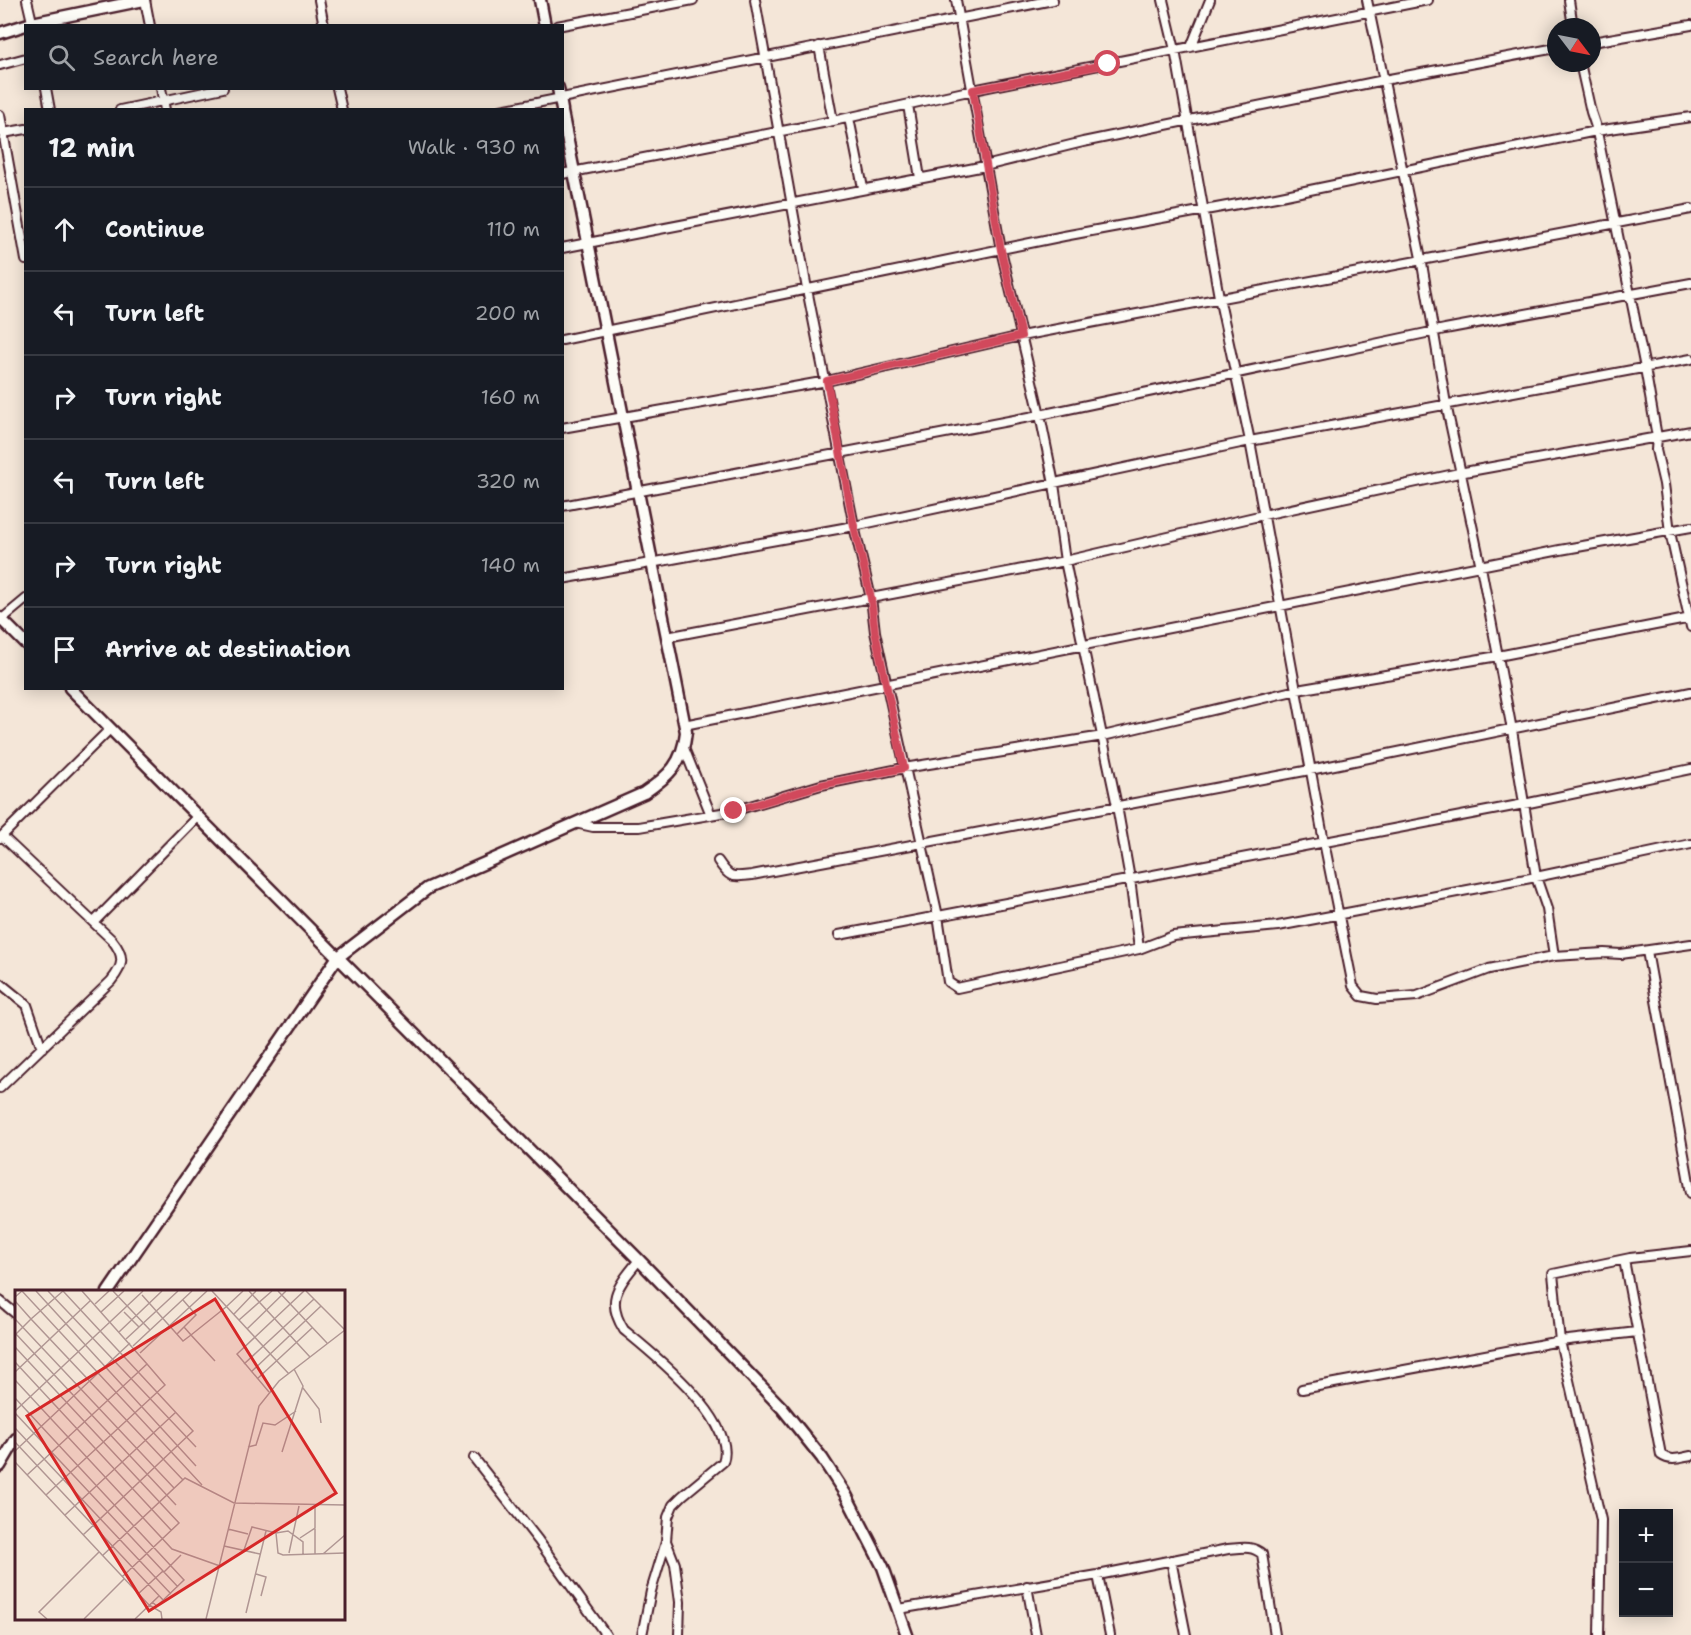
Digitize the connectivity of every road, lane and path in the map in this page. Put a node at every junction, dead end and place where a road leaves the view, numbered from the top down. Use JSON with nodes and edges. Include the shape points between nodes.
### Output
{"nodes":[{"id":1,"x":27,"y":0,"type":"edge"},
{"id":2,"x":145,"y":0,"type":"edge"},
{"id":3,"x":319,"y":0,"type":"edge"},
{"id":4,"x":540,"y":0,"type":"edge"},
{"id":5,"x":693,"y":0,"type":"edge"},
{"id":6,"x":755,"y":0,"type":"edge"},
{"id":7,"x":956,"y":0,"type":"edge"},
{"id":8,"x":1053,"y":0,"type":"edge"},
{"id":9,"x":1163,"y":0,"type":"edge"},
{"id":10,"x":1210,"y":0,"type":"edge"},
{"id":11,"x":1367,"y":0,"type":"edge"},
{"id":12,"x":1428,"y":0,"type":"edge"},
{"id":13,"x":1569,"y":0,"type":"edge"},
{"id":14,"x":1369,"y":13,"type":"junction"},
{"id":15,"x":1572,"y":18,"type":"edge"},
{"id":16,"x":960,"y":19,"type":"junction"},
{"id":17,"x":32,"y":24,"type":"edge"},
{"id":18,"x":150,"y":24,"type":"edge"},
{"id":19,"x":324,"y":24,"type":"edge"},
{"id":20,"x":545,"y":24,"type":"edge"},
{"id":21,"x":564,"y":25,"type":"edge"},
{"id":22,"x":1691,"y":25,"type":"edge"},
{"id":23,"x":24,"y":26,"type":"edge"},
{"id":24,"x":0,"y":33,"type":"edge"},
{"id":25,"x":1601,"y":40,"type":"edge"},
{"id":26,"x":819,"y":46,"type":"junction"},
{"id":27,"x":1191,"y":47,"type":"junction"},
{"id":28,"x":1175,"y":50,"type":"junction"},
{"id":29,"x":1547,"y":50,"type":"edge"},
{"id":30,"x":765,"y":57,"type":"junction"},
{"id":31,"x":24,"y":59,"type":"edge"},
{"id":32,"x":0,"y":65,"type":"edge"},
{"id":33,"x":1582,"y":72,"type":"edge"},
{"id":34,"x":1384,"y":80,"type":"junction"},
{"id":35,"x":46,"y":90,"type":"edge"},
{"id":36,"x":162,"y":90,"type":"edge"},
{"id":37,"x":213,"y":90,"type":"edge"},
{"id":38,"x":337,"y":90,"type":"edge"},
{"id":39,"x":973,"y":90,"type":"junction"},
{"id":40,"x":164,"y":100,"type":"junction"},
{"id":41,"x":561,"y":102,"type":"edge"},
{"id":42,"x":908,"y":105,"type":"junction"},
{"id":43,"x":50,"y":108,"type":"edge"},
{"id":44,"x":129,"y":108,"type":"edge"},
{"id":45,"x":165,"y":108,"type":"edge"},
{"id":46,"x":342,"y":108,"type":"edge"},
{"id":47,"x":516,"y":108,"type":"edge"},
{"id":48,"x":0,"y":115,"type":"edge"},
{"id":49,"x":1691,"y":117,"type":"edge"},
{"id":50,"x":564,"y":118,"type":"edge"},
{"id":51,"x":849,"y":118,"type":"junction"},
{"id":52,"x":1188,"y":120,"type":"junction"},
{"id":53,"x":833,"y":121,"type":"junction"},
{"id":54,"x":24,"y":129,"type":"edge"},
{"id":55,"x":780,"y":131,"type":"junction"},
{"id":56,"x":1596,"y":131,"type":"junction"},
{"id":57,"x":3,"y":133,"type":"junction"},
{"id":58,"x":985,"y":166,"type":"junction"},
{"id":59,"x":1404,"y":170,"type":"junction"},
{"id":60,"x":574,"y":172,"type":"junction"},
{"id":61,"x":564,"y":174,"type":"edge"},
{"id":62,"x":920,"y":178,"type":"junction"},
{"id":63,"x":863,"y":188,"type":"junction"},
{"id":64,"x":24,"y":202,"type":"edge"},
{"id":65,"x":792,"y":202,"type":"junction"},
{"id":66,"x":15,"y":204,"type":"junction"},
{"id":67,"x":1691,"y":209,"type":"edge"},
{"id":68,"x":1204,"y":210,"type":"junction"},
{"id":69,"x":1615,"y":222,"type":"junction"},
{"id":70,"x":588,"y":243,"type":"junction"},
{"id":71,"x":564,"y":248,"type":"edge"},
{"id":72,"x":24,"y":250,"type":"edge"},
{"id":73,"x":1001,"y":250,"type":"junction"},
{"id":74,"x":1422,"y":258,"type":"junction"},
{"id":75,"x":1691,"y":284,"type":"edge"},
{"id":76,"x":807,"y":289,"type":"junction"},
{"id":77,"x":1628,"y":294,"type":"junction"},
{"id":78,"x":1219,"y":297,"type":"junction"},
{"id":79,"x":606,"y":331,"type":"junction"},
{"id":80,"x":1434,"y":332,"type":"junction"},
{"id":81,"x":1021,"y":336,"type":"junction"},
{"id":82,"x":564,"y":340,"type":"edge"},
{"id":83,"x":1691,"y":359,"type":"edge"},
{"id":84,"x":1645,"y":368,"type":"junction"},
{"id":85,"x":1236,"y":374,"type":"junction"},
{"id":86,"x":827,"y":381,"type":"junction"},
{"id":87,"x":1446,"y":404,"type":"junction"},
{"id":88,"x":1040,"y":415,"type":"junction"},
{"id":89,"x":623,"y":416,"type":"junction"},
{"id":90,"x":564,"y":428,"type":"edge"},
{"id":91,"x":1691,"y":430,"type":"edge"},
{"id":92,"x":1658,"y":437,"type":"junction"},
{"id":93,"x":1250,"y":441,"type":"junction"},
{"id":94,"x":840,"y":453,"type":"junction"},
{"id":95,"x":1460,"y":473,"type":"junction"},
{"id":96,"x":1054,"y":484,"type":"junction"},
{"id":97,"x":638,"y":491,"type":"junction"},
{"id":98,"x":564,"y":506,"type":"edge"},
{"id":99,"x":1263,"y":515,"type":"junction"},
{"id":100,"x":854,"y":526,"type":"junction"},
{"id":101,"x":1691,"y":527,"type":"edge"},
{"id":102,"x":1670,"y":532,"type":"junction"},
{"id":103,"x":1065,"y":561,"type":"junction"},
{"id":104,"x":652,"y":564,"type":"junction"},
{"id":105,"x":1481,"y":567,"type":"junction"},
{"id":106,"x":564,"y":579,"type":"edge"},
{"id":107,"x":871,"y":598,"type":"junction"},
{"id":108,"x":24,"y":601,"type":"edge"},
{"id":109,"x":1280,"y":606,"type":"junction"},
{"id":110,"x":1,"y":618,"type":"edge"},
{"id":111,"x":1690,"y":621,"type":"edge"},
{"id":112,"x":667,"y":637,"type":"junction"},
{"id":113,"x":24,"y":642,"type":"edge"},
{"id":114,"x":1081,"y":645,"type":"junction"},
{"id":115,"x":1498,"y":656,"type":"junction"},
{"id":116,"x":886,"y":684,"type":"junction"},
{"id":117,"x":71,"y":690,"type":"edge"},
{"id":118,"x":1297,"y":690,"type":"junction"},
{"id":119,"x":1691,"y":692,"type":"edge"},
{"id":120,"x":684,"y":725,"type":"junction"},
{"id":121,"x":110,"y":729,"type":"junction"},
{"id":122,"x":1512,"y":730,"type":"junction"},
{"id":123,"x":1103,"y":736,"type":"junction"},
{"id":124,"x":684,"y":748,"type":"junction"},
{"id":125,"x":904,"y":768,"type":"junction"},
{"id":126,"x":1691,"y":769,"type":"edge"},
{"id":127,"x":1310,"y":770,"type":"junction"},
{"id":128,"x":1524,"y":804,"type":"junction"},
{"id":129,"x":1117,"y":806,"type":"junction"},
{"id":130,"x":711,"y":815,"type":"junction"},
{"id":131,"x":197,"y":817,"type":"junction"},
{"id":132,"x":575,"y":823,"type":"junction"},
{"id":133,"x":1,"y":837,"type":"edge"},
{"id":134,"x":1324,"y":842,"type":"junction"},
{"id":135,"x":923,"y":844,"type":"junction"},
{"id":136,"x":1691,"y":844,"type":"edge"},
{"id":137,"x":718,"y":861,"type":"dead end"},
{"id":138,"x":1536,"y":877,"type":"junction"},
{"id":139,"x":1130,"y":879,"type":"junction"},
{"id":140,"x":1339,"y":914,"type":"junction"},
{"id":141,"x":938,"y":916,"type":"junction"},
{"id":142,"x":94,"y":922,"type":"junction"},
{"id":143,"x":839,"y":935,"type":"dead end"},
{"id":144,"x":1691,"y":944,"type":"edge"},
{"id":145,"x":1139,"y":949,"type":"junction"},
{"id":146,"x":1647,"y":951,"type":"junction"},
{"id":147,"x":1554,"y":956,"type":"junction"},
{"id":148,"x":337,"y":958,"type":"junction"},
{"id":149,"x":0,"y":983,"type":"edge"},
{"id":150,"x":42,"y":1048,"type":"junction"},
{"id":151,"x":0,"y":1088,"type":"edge"},
{"id":152,"x":1691,"y":1193,"type":"edge"},
{"id":153,"x":1691,"y":1251,"type":"edge"},
{"id":154,"x":639,"y":1260,"type":"junction"},
{"id":155,"x":1624,"y":1260,"type":"junction"},
{"id":156,"x":109,"y":1290,"type":"edge"},
{"id":157,"x":0,"y":1301,"type":"edge"},
{"id":158,"x":15,"y":1313,"type":"edge"},
{"id":159,"x":1637,"y":1332,"type":"junction"},
{"id":160,"x":1560,"y":1341,"type":"junction"},
{"id":161,"x":1302,"y":1389,"type":"dead end"},
{"id":162,"x":15,"y":1440,"type":"edge"},
{"id":163,"x":4,"y":1452,"type":"edge"},
{"id":164,"x":1691,"y":1456,"type":"edge"},
{"id":165,"x":474,"y":1458,"type":"dead end"},
{"id":166,"x":0,"y":1466,"type":"edge"},
{"id":167,"x":666,"y":1541,"type":"junction"},
{"id":168,"x":1172,"y":1560,"type":"junction"},
{"id":169,"x":1098,"y":1575,"type":"junction"},
{"id":170,"x":1027,"y":1587,"type":"junction"},
{"id":171,"x":899,"y":1609,"type":"junction"},
{"id":172,"x":606,"y":1635,"type":"edge"},
{"id":173,"x":642,"y":1635,"type":"edge"},
{"id":174,"x":679,"y":1635,"type":"edge"},
{"id":175,"x":907,"y":1635,"type":"edge"},
{"id":176,"x":1036,"y":1635,"type":"edge"},
{"id":177,"x":1110,"y":1635,"type":"edge"},
{"id":178,"x":1186,"y":1635,"type":"edge"},
{"id":179,"x":1275,"y":1635,"type":"edge"},
{"id":180,"x":1599,"y":1635,"type":"edge"}],
"edges":[{"from":1,"to":17,"type":"street"},
{"from":2,"to":17,"type":"street"},
{"from":2,"to":18,"type":"street"},
{"from":3,"to":19,"type":"street"},
{"from":4,"to":20,"type":"street"},
{"from":5,"to":21,"type":"street"},
{"from":6,"to":30,"type":"street"},
{"from":7,"to":16,"type":"street"},
{"from":8,"to":16,"type":"street"},
{"from":9,"to":28,"type":"street"},
{"from":10,"to":27,"type":"street"},
{"from":11,"to":14,"type":"street"},
{"from":12,"to":14,"type":"street"},
{"from":13,"to":15,"type":"street"},
{"from":14,"to":27,"type":"street"},
{"from":14,"to":34,"type":"street"},
{"from":16,"to":26,"type":"street"},
{"from":16,"to":39,"type":"street"},
{"from":22,"to":25,"type":"street"},
{"from":23,"to":24,"type":"street"},
{"from":26,"to":30,"type":"street"},
{"from":26,"to":53,"type":"street"},
{"from":27,"to":28,"type":"street"},
{"from":28,"to":39,"type":"street"},
{"from":28,"to":52,"type":"street"},
{"from":29,"to":34,"type":"street"},
{"from":30,"to":41,"type":"street"},
{"from":30,"to":55,"type":"street"},
{"from":31,"to":32,"type":"street"},
{"from":33,"to":56,"type":"street"},
{"from":34,"to":52,"type":"street"},
{"from":34,"to":59,"type":"street"},
{"from":35,"to":43,"type":"street"},
{"from":36,"to":40,"type":"street"},
{"from":37,"to":40,"type":"street"},
{"from":38,"to":46,"type":"street"},
{"from":39,"to":42,"type":"street"},
{"from":39,"to":58,"type":"street"},
{"from":40,"to":44,"type":"street"},
{"from":40,"to":45,"type":"street"},
{"from":41,"to":47,"type":"street"},
{"from":42,"to":51,"type":"street"},
{"from":42,"to":62,"type":"street"},
{"from":48,"to":57,"type":"street"},
{"from":49,"to":56,"type":"street"},
{"from":50,"to":60,"type":"street"},
{"from":51,"to":53,"type":"street"},
{"from":51,"to":63,"type":"street"},
{"from":52,"to":58,"type":"street"},
{"from":52,"to":68,"type":"street"},
{"from":53,"to":55,"type":"street"},
{"from":54,"to":57,"type":"street"},
{"from":55,"to":60,"type":"street"},
{"from":55,"to":65,"type":"street"},
{"from":56,"to":59,"type":"street"},
{"from":56,"to":69,"type":"street"},
{"from":57,"to":66,"type":"street"},
{"from":58,"to":62,"type":"street"},
{"from":58,"to":73,"type":"street"},
{"from":59,"to":68,"type":"street"},
{"from":59,"to":74,"type":"street"},
{"from":60,"to":61,"type":"street"},
{"from":60,"to":70,"type":"street"},
{"from":62,"to":63,"type":"street"},
{"from":63,"to":65,"type":"street"},
{"from":64,"to":66,"type":"street"},
{"from":65,"to":70,"type":"street"},
{"from":65,"to":76,"type":"street"},
{"from":66,"to":72,"type":"street"},
{"from":67,"to":69,"type":"street"},
{"from":68,"to":73,"type":"street"},
{"from":68,"to":78,"type":"street"},
{"from":69,"to":74,"type":"street"},
{"from":69,"to":77,"type":"street"},
{"from":70,"to":71,"type":"street"},
{"from":70,"to":79,"type":"street"},
{"from":73,"to":76,"type":"street"},
{"from":73,"to":81,"type":"street"},
{"from":74,"to":78,"type":"street"},
{"from":74,"to":80,"type":"street"},
{"from":75,"to":77,"type":"street"},
{"from":76,"to":79,"type":"street"},
{"from":76,"to":86,"type":"street"},
{"from":77,"to":80,"type":"street"},
{"from":77,"to":84,"type":"street"},
{"from":78,"to":81,"type":"street"},
{"from":78,"to":85,"type":"street"},
{"from":79,"to":82,"type":"street"},
{"from":79,"to":89,"type":"street"},
{"from":80,"to":85,"type":"street"},
{"from":80,"to":87,"type":"street"},
{"from":81,"to":86,"type":"street"},
{"from":81,"to":88,"type":"street"},
{"from":83,"to":84,"type":"street"},
{"from":84,"to":87,"type":"street"},
{"from":84,"to":92,"type":"street"},
{"from":85,"to":88,"type":"street"},
{"from":85,"to":93,"type":"street"},
{"from":86,"to":89,"type":"street"},
{"from":86,"to":94,"type":"street"},
{"from":87,"to":93,"type":"street"},
{"from":87,"to":95,"type":"street"},
{"from":88,"to":94,"type":"street"},
{"from":88,"to":96,"type":"street"},
{"from":89,"to":90,"type":"street"},
{"from":89,"to":97,"type":"street"},
{"from":91,"to":92,"type":"street"},
{"from":92,"to":95,"type":"street"},
{"from":92,"to":102,"type":"street","via":[[1656,450]]},
{"from":93,"to":96,"type":"street"},
{"from":93,"to":99,"type":"street"},
{"from":94,"to":97,"type":"street"},
{"from":94,"to":100,"type":"street"},
{"from":95,"to":99,"type":"street"},
{"from":95,"to":105,"type":"street"},
{"from":96,"to":100,"type":"street"},
{"from":96,"to":103,"type":"street"},
{"from":97,"to":98,"type":"street"},
{"from":97,"to":104,"type":"street"},
{"from":99,"to":103,"type":"street"},
{"from":99,"to":109,"type":"street"},
{"from":100,"to":104,"type":"street"},
{"from":100,"to":107,"type":"street"},
{"from":101,"to":102,"type":"street"},
{"from":102,"to":105,"type":"street"},
{"from":102,"to":111,"type":"street"},
{"from":103,"to":107,"type":"street"},
{"from":103,"to":114,"type":"street"},
{"from":104,"to":106,"type":"street"},
{"from":104,"to":112,"type":"street"},
{"from":105,"to":109,"type":"street"},
{"from":105,"to":115,"type":"street"},
{"from":107,"to":112,"type":"street"},
{"from":107,"to":116,"type":"street"},
{"from":108,"to":110,"type":"street"},
{"from":109,"to":114,"type":"street"},
{"from":109,"to":118,"type":"street"},
{"from":110,"to":113,"type":"street"},
{"from":111,"to":115,"type":"street"},
{"from":112,"to":120,"type":"street"},
{"from":114,"to":116,"type":"street"},
{"from":114,"to":123,"type":"street"},
{"from":115,"to":118,"type":"street"},
{"from":115,"to":122,"type":"street"},
{"from":116,"to":120,"type":"street"},
{"from":116,"to":125,"type":"street"},
{"from":117,"to":121,"type":"street"},
{"from":118,"to":123,"type":"street"},
{"from":118,"to":127,"type":"street"},
{"from":119,"to":122,"type":"street"},
{"from":120,"to":124,"type":"street"},
{"from":121,"to":131,"type":"street"},
{"from":121,"to":133,"type":"street"},
{"from":122,"to":127,"type":"street"},
{"from":122,"to":128,"type":"street"},
{"from":123,"to":125,"type":"street"},
{"from":123,"to":129,"type":"street"},
{"from":124,"to":130,"type":"street"},
{"from":124,"to":132,"type":"street","via":[[662,780],[644,793]]},
{"from":125,"to":130,"type":"street","via":[[821,785]]},
{"from":125,"to":135,"type":"street"},
{"from":126,"to":128,"type":"street"},
{"from":127,"to":129,"type":"street"},
{"from":127,"to":134,"type":"street"},
{"from":128,"to":134,"type":"street"},
{"from":128,"to":138,"type":"street"},
{"from":129,"to":135,"type":"street"},
{"from":129,"to":139,"type":"street"},
{"from":130,"to":132,"type":"street","via":[[639,827]]},
{"from":131,"to":142,"type":"street"},
{"from":131,"to":148,"type":"street"},
{"from":132,"to":148,"type":"street","via":[[428,888]]},
{"from":133,"to":142,"type":"street"},
{"from":134,"to":139,"type":"street"},
{"from":134,"to":140,"type":"street"},
{"from":135,"to":137,"type":"street","via":[[733,877]]},
{"from":135,"to":141,"type":"street"},
{"from":136,"to":138,"type":"street"},
{"from":138,"to":140,"type":"street"},
{"from":138,"to":147,"type":"street"},
{"from":139,"to":141,"type":"street"},
{"from":139,"to":145,"type":"street"},
{"from":140,"to":145,"type":"street","via":[[1278,926],[1173,936]]},
{"from":140,"to":147,"type":"street","via":[[1353,986],[1361,996],[1417,996],[1489,969]]},
{"from":141,"to":143,"type":"street"},
{"from":141,"to":145,"type":"street","via":[[948,982],[957,988]]},
{"from":142,"to":150,"type":"street","via":[[121,951],[122,964],[111,981]]},
{"from":144,"to":146,"type":"street"},
{"from":146,"to":147,"type":"street"},
{"from":146,"to":152,"type":"street"},
{"from":148,"to":154,"type":"street"},
{"from":148,"to":156,"type":"street"},
{"from":149,"to":150,"type":"street","via":[[27,1005]]},
{"from":150,"to":151,"type":"street"},
{"from":153,"to":155,"type":"street"},
{"from":154,"to":167,"type":"street","via":[[618,1286],[618,1321],[689,1387],[720,1432],[725,1448],[723,1462],[673,1505]]},
{"from":154,"to":171,"type":"street","via":[[748,1370],[822,1458],[869,1536]]},
{"from":155,"to":159,"type":"street"},
{"from":155,"to":160,"type":"street","via":[[1553,1274]]},
{"from":157,"to":158,"type":"street"},
{"from":159,"to":160,"type":"street"},
{"from":159,"to":164,"type":"street","via":[[1661,1455],[1675,1460]]},
{"from":160,"to":161,"type":"street"},
{"from":160,"to":180,"type":"street","via":[[1601,1520]]},
{"from":162,"to":163,"type":"street"},
{"from":163,"to":166,"type":"street"},
{"from":165,"to":172,"type":"street"},
{"from":167,"to":173,"type":"street"},
{"from":167,"to":174,"type":"street","via":[[675,1564]]},
{"from":168,"to":169,"type":"street"},
{"from":168,"to":178,"type":"street"},
{"from":168,"to":179,"type":"street","via":[[1228,1549],[1255,1549],[1262,1554]]},
{"from":169,"to":170,"type":"street"},
{"from":169,"to":177,"type":"street"},
{"from":170,"to":171,"type":"street"},
{"from":170,"to":176,"type":"street"},
{"from":171,"to":175,"type":"street"}]}
